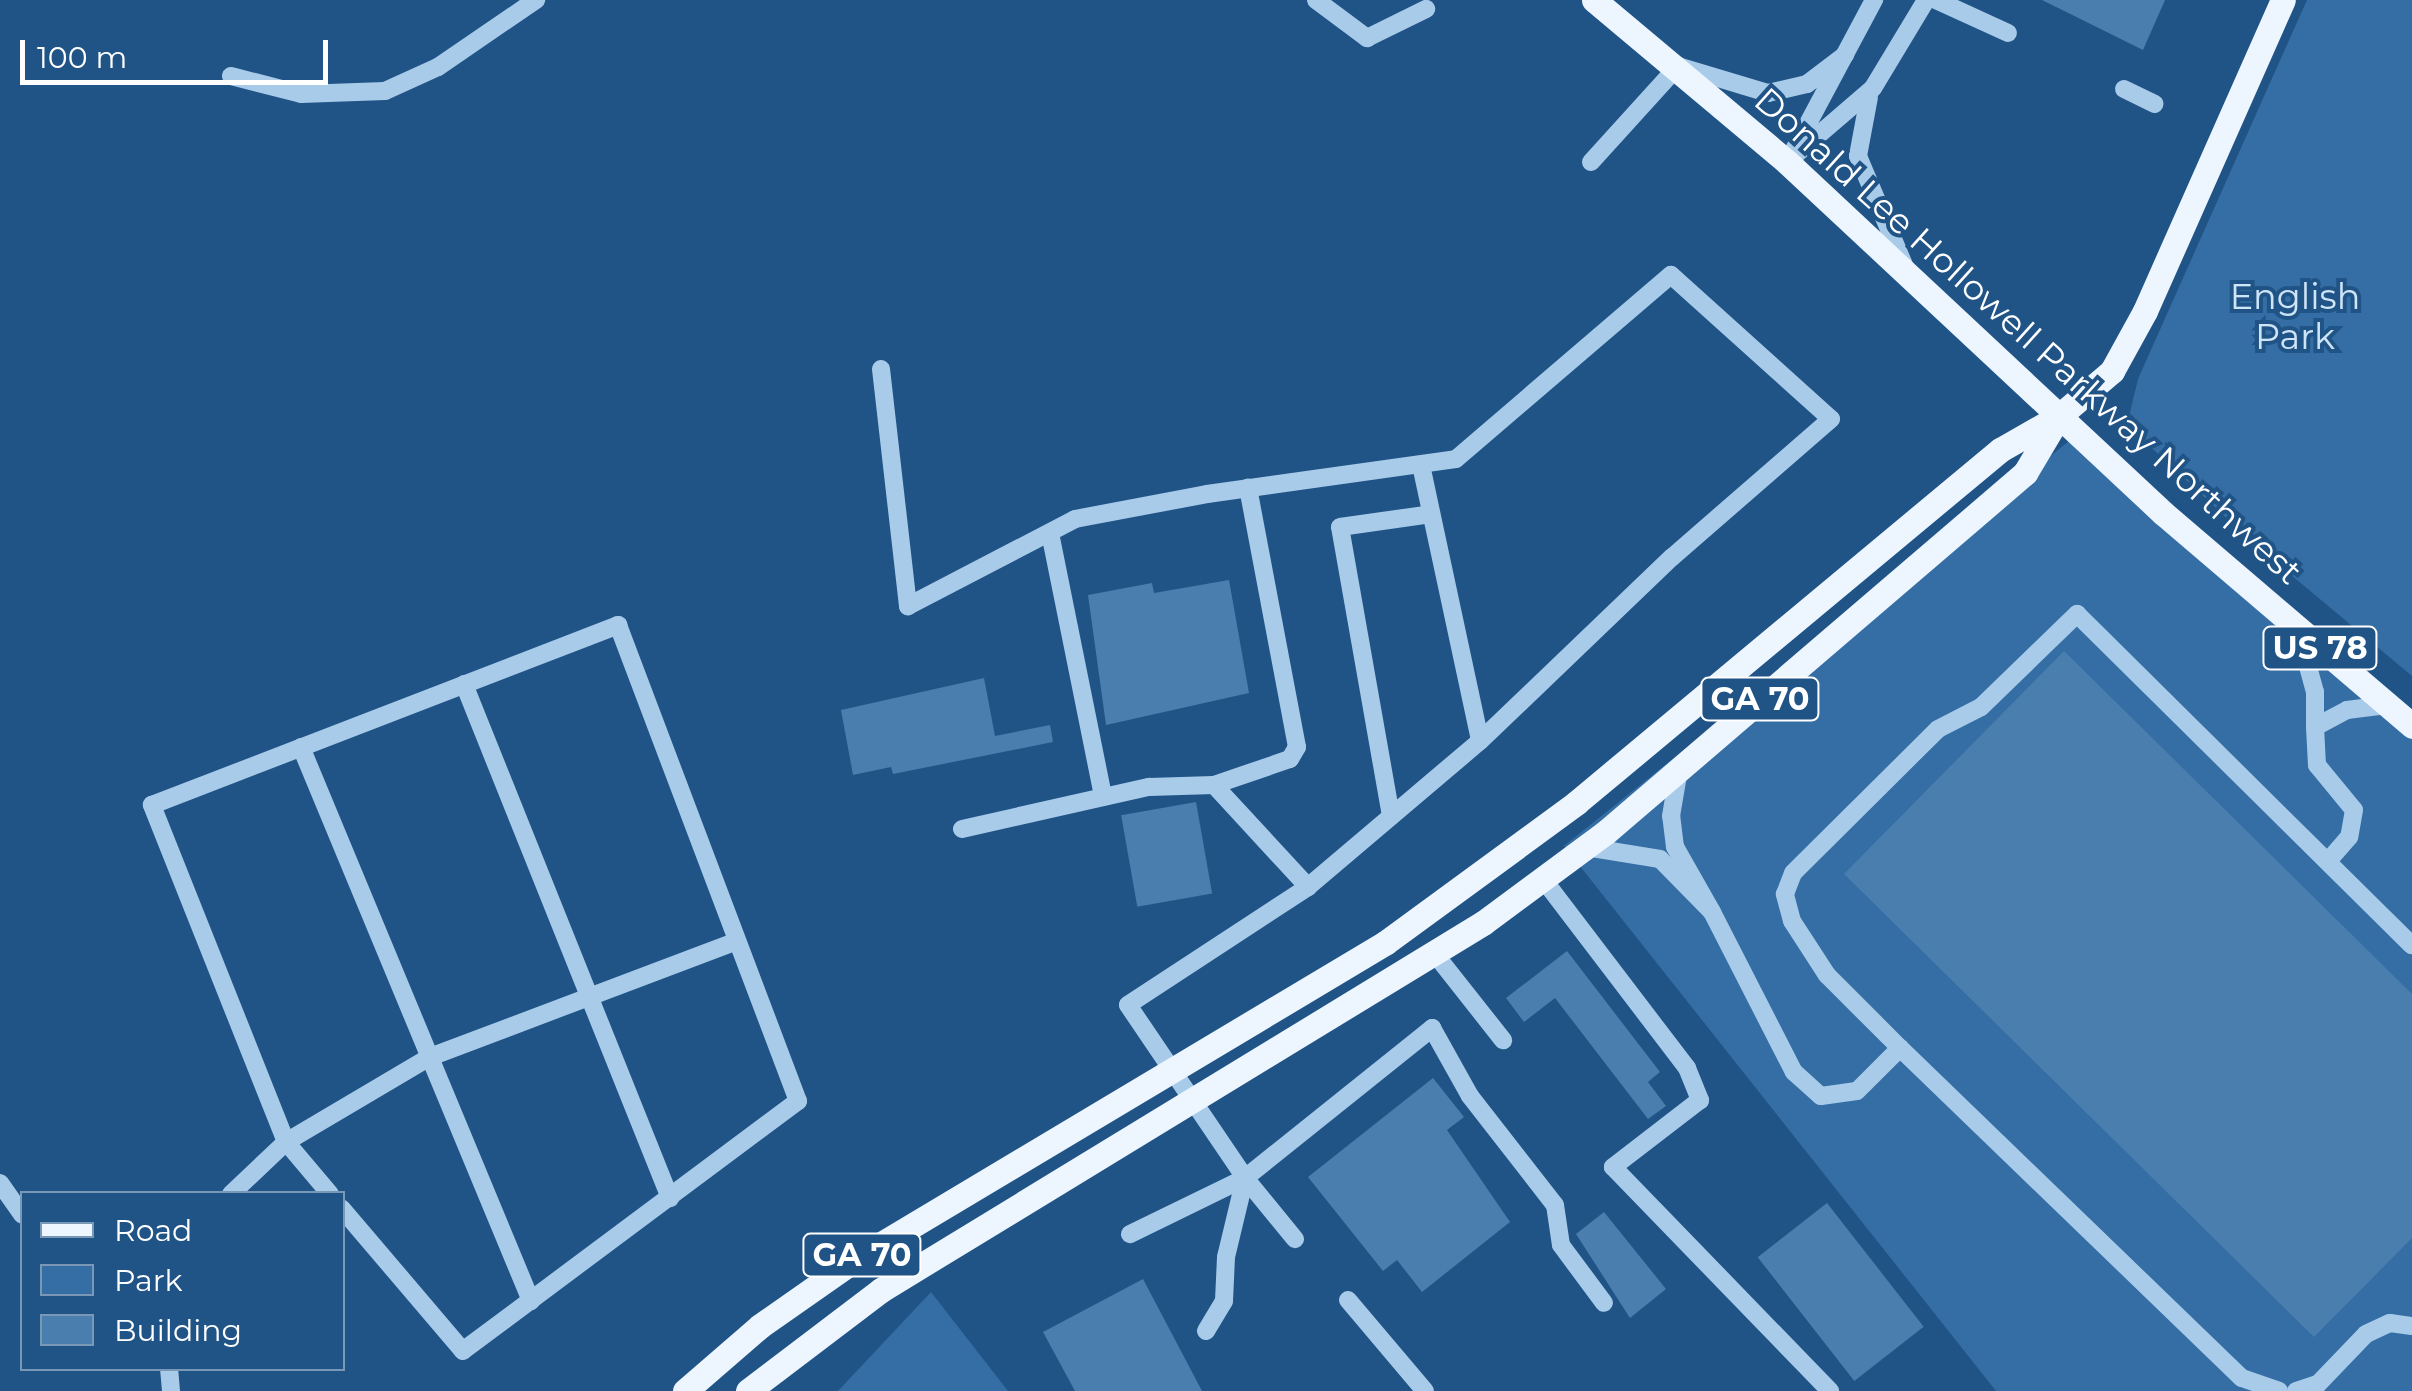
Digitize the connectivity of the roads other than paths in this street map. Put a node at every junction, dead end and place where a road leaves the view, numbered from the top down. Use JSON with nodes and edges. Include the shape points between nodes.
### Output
{"nodes":[{"id":1,"x":536,"y":0,"type":"edge"},
{"id":2,"x":1316,"y":0,"type":"edge"},
{"id":3,"x":1594,"y":0,"type":"edge"},
{"id":4,"x":1874,"y":0,"type":"edge"},
{"id":5,"x":1926,"y":0,"type":"edge"},
{"id":6,"x":1936,"y":0,"type":"edge"},
{"id":7,"x":2284,"y":0,"type":"edge"},
{"id":8,"x":1426,"y":9,"type":"dead end"},
{"id":9,"x":2008,"y":33,"type":"dead end"},
{"id":10,"x":1845,"y":55,"type":"junction"},
{"id":11,"x":1678,"y":66,"type":"junction"},
{"id":12,"x":230,"y":76,"type":"dead end"},
{"id":13,"x":1873,"y":88,"type":"junction"},
{"id":14,"x":2124,"y":89,"type":"dead end"},
{"id":15,"x":2155,"y":104,"type":"dead end"},
{"id":16,"x":1591,"y":162,"type":"dead end"},
{"id":17,"x":1788,"y":162,"type":"junction"},
{"id":18,"x":1907,"y":272,"type":"junction"},
{"id":19,"x":881,"y":369,"type":"dead end"},
{"id":20,"x":2058,"y":417,"type":"junction"},
{"id":21,"x":1420,"y":465,"type":"junction"},
{"id":22,"x":1248,"y":488,"type":"junction"},
{"id":23,"x":1431,"y":514,"type":"junction"},
{"id":24,"x":1050,"y":532,"type":"junction"},
{"id":25,"x":2298,"y":629,"type":"junction"},
{"id":26,"x":464,"y":684,"type":"junction"},
{"id":27,"x":2387,"y":705,"type":"junction"},
{"id":28,"x":2412,"y":726,"type":"edge"},
{"id":29,"x":2315,"y":728,"type":"junction"},
{"id":30,"x":1480,"y":741,"type":"junction"},
{"id":31,"x":301,"y":747,"type":"junction"},
{"id":32,"x":1679,"y":769,"type":"junction"},
{"id":33,"x":1214,"y":785,"type":"junction"},
{"id":34,"x":1103,"y":798,"type":"junction"},
{"id":35,"x":1391,"y":816,"type":"junction"},
{"id":36,"x":962,"y":828,"type":"dead end"},
{"id":37,"x":1586,"y":846,"type":"junction"},
{"id":38,"x":2328,"y":862,"type":"junction"},
{"id":39,"x":1542,"y":879,"type":"junction"},
{"id":40,"x":1308,"y":887,"type":"junction"},
{"id":41,"x":1712,"y":912,"type":"junction"},
{"id":42,"x":738,"y":940,"type":"junction"},
{"id":43,"x":2412,"y":944,"type":"edge"},
{"id":44,"x":1435,"y":954,"type":"junction"},
{"id":45,"x":589,"y":996,"type":"junction"},
{"id":46,"x":1504,"y":1040,"type":"dead end"},
{"id":47,"x":1900,"y":1048,"type":"junction"},
{"id":48,"x":430,"y":1057,"type":"junction"},
{"id":49,"x":1171,"y":1069,"type":"junction"},
{"id":50,"x":1193,"y":1102,"type":"junction"},
{"id":51,"x":286,"y":1142,"type":"junction"},
{"id":52,"x":1245,"y":1178,"type":"junction"},
{"id":53,"x":0,"y":1183,"type":"edge"},
{"id":54,"x":234,"y":1191,"type":"edge"},
{"id":55,"x":327,"y":1191,"type":"edge"},
{"id":56,"x":670,"y":1198,"type":"junction"},
{"id":57,"x":20,"y":1212,"type":"edge"},
{"id":58,"x":345,"y":1212,"type":"edge"},
{"id":59,"x":1130,"y":1234,"type":"dead end"},
{"id":60,"x":1296,"y":1239,"type":"dead end"},
{"id":61,"x":532,"y":1300,"type":"junction"},
{"id":62,"x":1348,"y":1300,"type":"dead end"},
{"id":63,"x":1604,"y":1302,"type":"dead end"},
{"id":64,"x":2412,"y":1326,"type":"edge"},
{"id":65,"x":1206,"y":1331,"type":"dead end"},
{"id":66,"x":685,"y":1391,"type":"edge"},
{"id":67,"x":748,"y":1391,"type":"edge"},
{"id":68,"x":1424,"y":1391,"type":"edge"},
{"id":69,"x":1830,"y":1391,"type":"edge"},
{"id":70,"x":2279,"y":1391,"type":"edge"},
{"id":71,"x":2296,"y":1391,"type":"edge"}],
"edges":[{"from":1,"to":12,"type":"street","via":[[438,67],[385,91],[301,94]]},
{"from":2,"to":8,"type":"street","via":[[1367,38]]},
{"from":3,"to":11,"type":"main road","name":"Donald Lee Hollowell Parkway Northwest","number":"US 78"},
{"from":4,"to":10,"type":"street"},
{"from":5,"to":13,"type":"street"},
{"from":6,"to":9,"type":"street"},
{"from":7,"to":20,"type":"main road","via":[[2145,312],[2112,371]]},
{"from":10,"to":11,"type":"street","via":[[1807,84],[1768,93]]},
{"from":10,"to":17,"type":"street"},
{"from":11,"to":16,"type":"street"},
{"from":11,"to":17,"type":"main road","name":"Donald Lee Hollowell Parkway Northwest","number":"US 78"},
{"from":13,"to":17,"type":"street"},
{"from":13,"to":18,"type":"street","via":[[1859,128],[1858,156]]},
{"from":14,"to":15,"type":"street"},
{"from":17,"to":18,"type":"main road","name":"Donald Lee Hollowell Parkway Northwest","number":"US 78"},
{"from":18,"to":20,"type":"main road","name":"Donald Lee Hollowell Parkway Northwest","number":"US 78"},
{"from":19,"to":24,"type":"street","via":[[908,606]]},
{"from":20,"to":25,"type":"main road","name":"Donald Lee Hollowell Parkway Northwest","number":"US 78"},
{"from":20,"to":32,"type":"main road","number":"GA 70","via":[[2025,473]]},
{"from":20,"to":49,"type":"main road","number":"GA 70","via":[[2000,450],[1576,803],[1455,893],[1385,943]]},
{"from":21,"to":22,"type":"street"},
{"from":21,"to":23,"type":"street"},
{"from":21,"to":30,"type":"street","via":[[1456,460],[1672,275],[1831,419],[1672,557]]},
{"from":22,"to":24,"type":"street","via":[[1075,519]]},
{"from":22,"to":33,"type":"street","via":[[1297,746],[1290,758]]},
{"from":23,"to":30,"type":"street"},
{"from":23,"to":35,"type":"street","via":[[1340,527]]},
{"from":24,"to":34,"type":"street"},
{"from":25,"to":27,"type":"main road","name":"Donald Lee Hollowell Parkway Northwest","number":"US 78"},
{"from":25,"to":29,"type":"street","via":[[2315,692]]},
{"from":26,"to":31,"type":"street"},
{"from":26,"to":42,"type":"street","via":[[618,624]]},
{"from":26,"to":45,"type":"street"},
{"from":27,"to":28,"type":"main road","name":"Donald Lee Hollowell Parkway Northwest","number":"US 78"},
{"from":27,"to":29,"type":"street","via":[[2346,710]]},
{"from":29,"to":38,"type":"street","via":[[2317,765],[2354,810],[2349,836]]},
{"from":30,"to":35,"type":"street"},
{"from":31,"to":48,"type":"street"},
{"from":31,"to":51,"type":"street","via":[[152,804]]},
{"from":32,"to":37,"type":"main road","number":"GA 70"},
{"from":32,"to":41,"type":"street","via":[[1675,847]]},
{"from":33,"to":34,"type":"street"},
{"from":33,"to":40,"type":"street"},
{"from":34,"to":36,"type":"street"},
{"from":35,"to":40,"type":"street"},
{"from":37,"to":39,"type":"main road","number":"GA 70"},
{"from":37,"to":41,"type":"street","via":[[1660,860]]},
{"from":38,"to":43,"type":"street"},
{"from":38,"to":47,"type":"street","via":[[2077,614],[1981,706],[1938,729],[1793,873],[1785,894],[1792,922],[1827,975]]},
{"from":39,"to":44,"type":"main road","number":"GA 70"},
{"from":39,"to":69,"type":"street","via":[[1688,1068],[1700,1100],[1613,1167]]},
{"from":40,"to":49,"type":"street","via":[[1128,1005]]},
{"from":41,"to":47,"type":"street","via":[[1794,1072],[1821,1096],[1857,1091]]},
{"from":42,"to":45,"type":"street"},
{"from":42,"to":56,"type":"street","via":[[798,1102]]},
{"from":44,"to":46,"type":"street"},
{"from":44,"to":50,"type":"main road","number":"GA 70"},
{"from":45,"to":48,"type":"street"},
{"from":45,"to":56,"type":"street"},
{"from":47,"to":70,"type":"street","via":[[2242,1378]]},
{"from":48,"to":51,"type":"street"},
{"from":48,"to":61,"type":"street"},
{"from":49,"to":50,"type":"street"},
{"from":49,"to":66,"type":"main road","number":"GA 70","via":[[853,1260],[760,1326]]},
{"from":50,"to":52,"type":"street"},
{"from":50,"to":67,"type":"main road","number":"GA 70","via":[[881,1290]]},
{"from":51,"to":54,"type":"street"},
{"from":51,"to":55,"type":"street"},
{"from":52,"to":59,"type":"street"},
{"from":52,"to":60,"type":"street"},
{"from":52,"to":63,"type":"street","via":[[1432,1028],[1470,1096],[1556,1205],[1561,1245]]},
{"from":52,"to":65,"type":"street","via":[[1226,1257],[1224,1301]]},
{"from":53,"to":57,"type":"street"},
{"from":56,"to":61,"type":"street"},
{"from":58,"to":61,"type":"street","via":[[464,1351]]},
{"from":62,"to":68,"type":"street","via":[[1390,1335]]},
{"from":64,"to":71,"type":"street","via":[[2390,1323],[2366,1334],[2318,1384]]}]}
